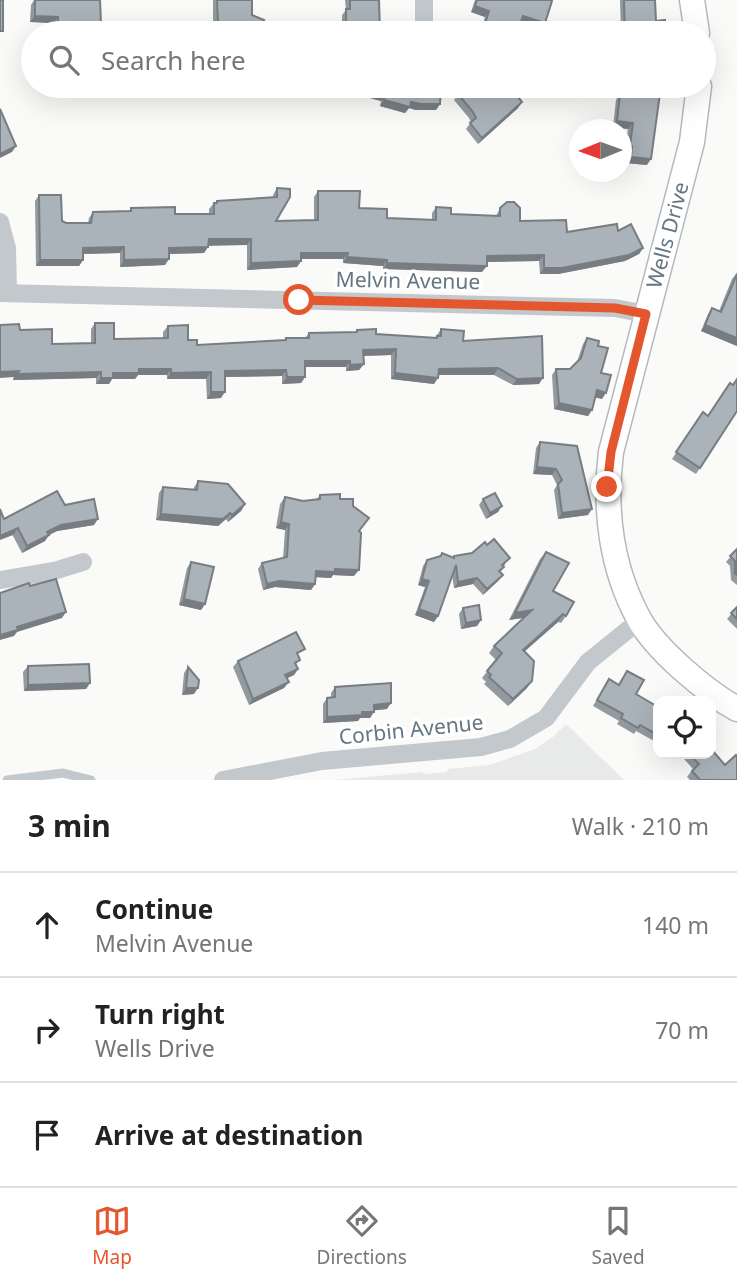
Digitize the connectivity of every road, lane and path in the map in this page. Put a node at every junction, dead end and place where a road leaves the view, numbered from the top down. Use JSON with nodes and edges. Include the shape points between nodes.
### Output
{"nodes":[{"id":1,"x":424,"y":0,"type":"edge"},
{"id":2,"x":692,"y":0,"type":"edge"},
{"id":3,"x":424,"y":21,"type":"edge"},
{"id":4,"x":695,"y":21,"type":"edge"},
{"id":5,"x":698,"y":98,"type":"edge"},
{"id":6,"x":0,"y":222,"type":"edge"},
{"id":7,"x":4,"y":293,"type":"edge"},
{"id":8,"x":646,"y":314,"type":"junction"},
{"id":9,"x":83,"y":562,"type":"dead end"},
{"id":10,"x":0,"y":580,"type":"edge"},
{"id":11,"x":640,"y":620,"type":"junction"},
{"id":12,"x":737,"y":709,"type":"edge"},
{"id":13,"x":64,"y":777,"type":"edge"},
{"id":14,"x":7,"y":780,"type":"edge"},
{"id":15,"x":91,"y":780,"type":"edge"},
{"id":16,"x":223,"y":780,"type":"edge"}],
"edges":[{"from":1,"to":3,"type":"street"},
{"from":2,"to":4,"type":"main road"},
{"from":5,"to":8,"type":"main road","name":"Wells Drive","via":[[692,142]]},
{"from":6,"to":7,"type":"street","via":[[7,248]]},
{"from":7,"to":8,"type":"street","name":"Melvin Avenue","via":[[615,308]]},
{"from":8,"to":11,"type":"main road","name":"Wells Drive","via":[[611,452],[607,487],[610,533]]},
{"from":9,"to":10,"type":"street"},
{"from":11,"to":12,"type":"main road","name":"Wells Drive","via":[[695,680]]},
{"from":11,"to":16,"type":"street","name":"Corbin Avenue","via":[[588,662],[546,718],[510,739],[481,747],[322,761]]},
{"from":13,"to":14,"type":"lane"},
{"from":13,"to":15,"type":"lane"}]}
